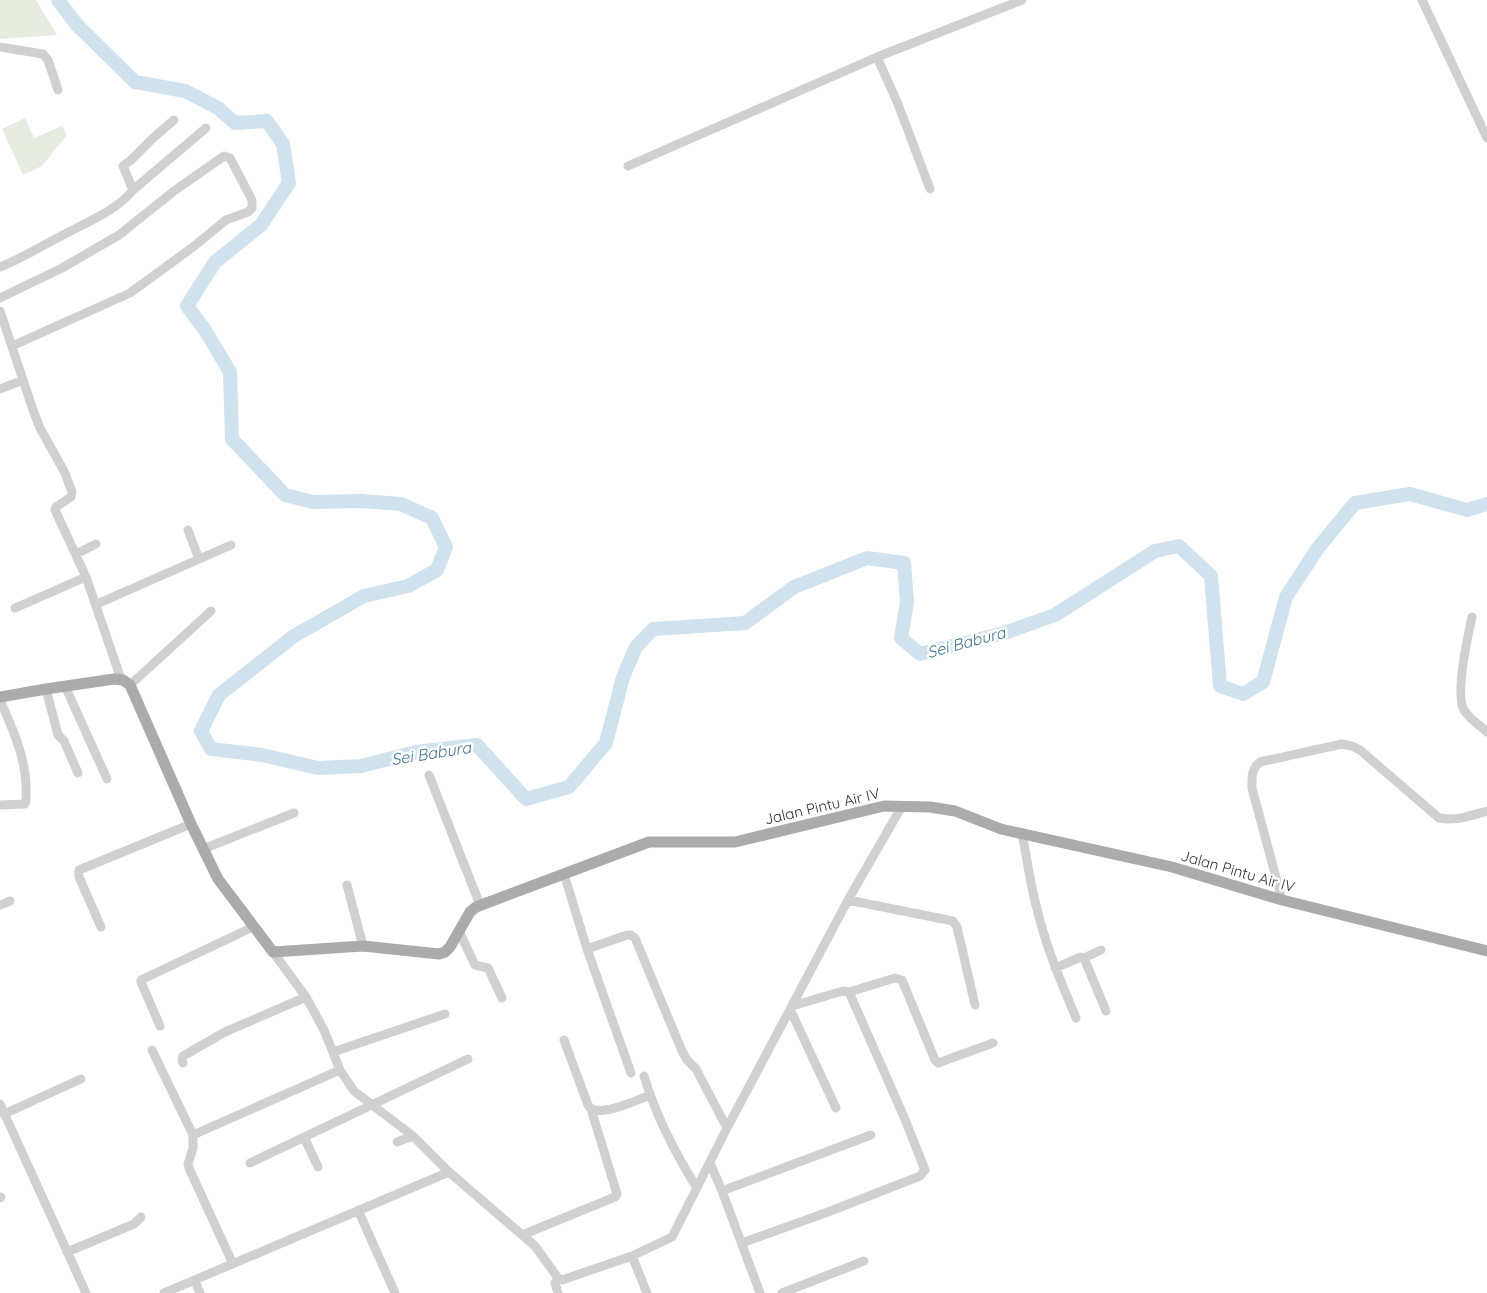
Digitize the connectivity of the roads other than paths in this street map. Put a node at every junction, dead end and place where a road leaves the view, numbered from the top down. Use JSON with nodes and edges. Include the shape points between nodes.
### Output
{"nodes":[{"id":1,"x":1022,"y":0,"type":"edge"},
{"id":2,"x":1422,"y":0,"type":"edge"},
{"id":3,"x":0,"y":47,"type":"edge"},
{"id":4,"x":877,"y":56,"type":"junction"},
{"id":5,"x":58,"y":90,"type":"dead end"},
{"id":6,"x":174,"y":120,"type":"dead end"},
{"id":7,"x":206,"y":128,"type":"dead end"},
{"id":8,"x":1487,"y":138,"type":"edge"},
{"id":9,"x":628,"y":166,"type":"dead end"},
{"id":10,"x":930,"y":189,"type":"dead end"},
{"id":11,"x":133,"y":190,"type":"junction"},
{"id":12,"x":0,"y":267,"type":"edge"},
{"id":13,"x":0,"y":298,"type":"edge"},
{"id":14,"x":0,"y":312,"type":"edge"},
{"id":15,"x":3,"y":326,"type":"edge"},
{"id":16,"x":12,"y":346,"type":"junction"},
{"id":17,"x":23,"y":380,"type":"junction"},
{"id":18,"x":0,"y":389,"type":"edge"},
{"id":19,"x":188,"y":530,"type":"dead end"},
{"id":20,"x":96,"y":544,"type":"dead end"},
{"id":21,"x":231,"y":545,"type":"dead end"},
{"id":22,"x":76,"y":554,"type":"junction"},
{"id":23,"x":199,"y":559,"type":"junction"},
{"id":24,"x":86,"y":577,"type":"junction"},
{"id":25,"x":97,"y":604,"type":"junction"},
{"id":26,"x":15,"y":608,"type":"dead end"},
{"id":27,"x":211,"y":611,"type":"dead end"},
{"id":28,"x":1472,"y":617,"type":"dead end"},
{"id":29,"x":126,"y":682,"type":"junction"},
{"id":30,"x":65,"y":686,"type":"junction"},
{"id":31,"x":46,"y":688,"type":"junction"},
{"id":32,"x":0,"y":699,"type":"edge"},
{"id":33,"x":1487,"y":732,"type":"edge"},
{"id":34,"x":78,"y":773,"type":"dead end"},
{"id":35,"x":429,"y":775,"type":"dead end"},
{"id":36,"x":107,"y":779,"type":"dead end"},
{"id":37,"x":0,"y":805,"type":"edge"},
{"id":38,"x":902,"y":806,"type":"junction"},
{"id":39,"x":1487,"y":811,"type":"edge"},
{"id":40,"x":294,"y":813,"type":"dead end"},
{"id":41,"x":191,"y":824,"type":"junction"},
{"id":42,"x":1022,"y":833,"type":"junction"},
{"id":43,"x":202,"y":849,"type":"junction"},
{"id":44,"x":564,"y":874,"type":"junction"},
{"id":45,"x":347,"y":885,"type":"dead end"},
{"id":46,"x":848,"y":900,"type":"junction"},
{"id":47,"x":1282,"y":900,"type":"junction"},
{"id":48,"x":10,"y":901,"type":"dead end"},
{"id":49,"x":0,"y":905,"type":"edge"},
{"id":50,"x":480,"y":905,"type":"junction"},
{"id":51,"x":101,"y":927,"type":"dead end"},
{"id":52,"x":253,"y":927,"type":"junction"},
{"id":53,"x":459,"y":931,"type":"junction"},
{"id":54,"x":363,"y":946,"type":"junction"},
{"id":55,"x":587,"y":949,"type":"junction"},
{"id":56,"x":1102,"y":950,"type":"dead end"},
{"id":57,"x":1487,"y":951,"type":"edge"},
{"id":58,"x":273,"y":952,"type":"junction"},
{"id":59,"x":1084,"y":958,"type":"junction"},
{"id":60,"x":1054,"y":968,"type":"junction"},
{"id":61,"x":849,"y":992,"type":"junction"},
{"id":62,"x":306,"y":997,"type":"junction"},
{"id":63,"x":502,"y":998,"type":"dead end"},
{"id":64,"x":975,"y":1005,"type":"dead end"},
{"id":65,"x":791,"y":1008,"type":"junction"},
{"id":66,"x":1106,"y":1011,"type":"dead end"},
{"id":67,"x":445,"y":1014,"type":"dead end"},
{"id":68,"x":1076,"y":1018,"type":"dead end"},
{"id":69,"x":160,"y":1026,"type":"dead end"},
{"id":70,"x":564,"y":1040,"type":"dead end"},
{"id":71,"x":993,"y":1043,"type":"dead end"},
{"id":72,"x":152,"y":1050,"type":"dead end"},
{"id":73,"x":333,"y":1052,"type":"junction"},
{"id":74,"x":468,"y":1059,"type":"dead end"},
{"id":75,"x":184,"y":1063,"type":"dead end"},
{"id":76,"x":340,"y":1070,"type":"junction"},
{"id":77,"x":631,"y":1073,"type":"dead end"},
{"id":78,"x":644,"y":1076,"type":"dead end"},
{"id":79,"x":81,"y":1079,"type":"dead end"},
{"id":80,"x":650,"y":1095,"type":"junction"},
{"id":81,"x":0,"y":1104,"type":"edge"},
{"id":82,"x":372,"y":1104,"type":"junction"},
{"id":83,"x":836,"y":1108,"type":"dead end"},
{"id":84,"x":590,"y":1109,"type":"junction"},
{"id":85,"x":4,"y":1118,"type":"edge"},
{"id":86,"x":727,"y":1128,"type":"junction"},
{"id":87,"x":193,"y":1135,"type":"junction"},
{"id":88,"x":871,"y":1135,"type":"dead end"},
{"id":89,"x":413,"y":1136,"type":"junction"},
{"id":90,"x":304,"y":1137,"type":"junction"},
{"id":91,"x":397,"y":1142,"type":"dead end"},
{"id":92,"x":250,"y":1163,"type":"dead end"},
{"id":93,"x":710,"y":1163,"type":"junction"},
{"id":94,"x":318,"y":1167,"type":"dead end"},
{"id":95,"x":449,"y":1172,"type":"junction"},
{"id":96,"x":697,"y":1188,"type":"junction"},
{"id":97,"x":722,"y":1191,"type":"junction"},
{"id":98,"x":358,"y":1210,"type":"junction"},
{"id":99,"x":141,"y":1217,"type":"dead end"},
{"id":100,"x":522,"y":1235,"type":"junction"},
{"id":101,"x":742,"y":1243,"type":"junction"},
{"id":102,"x":67,"y":1252,"type":"junction"},
{"id":103,"x":632,"y":1256,"type":"junction"},
{"id":104,"x":864,"y":1261,"type":"dead end"},
{"id":105,"x":233,"y":1264,"type":"junction"},
{"id":106,"x":558,"y":1278,"type":"junction"},
{"id":107,"x":195,"y":1280,"type":"junction"},
{"id":108,"x":86,"y":1293,"type":"edge"},
{"id":109,"x":164,"y":1293,"type":"edge"},
{"id":110,"x":200,"y":1293,"type":"edge"},
{"id":111,"x":395,"y":1293,"type":"edge"},
{"id":112,"x":558,"y":1293,"type":"edge"},
{"id":113,"x":647,"y":1293,"type":"edge"},
{"id":114,"x":760,"y":1293,"type":"edge"},
{"id":115,"x":782,"y":1293,"type":"edge"}],
"edges":[{"from":1,"to":4,"type":"street"},
{"from":2,"to":8,"type":"street"},
{"from":3,"to":5,"type":"street","via":[[43,54]]},
{"from":4,"to":9,"type":"street"},
{"from":4,"to":10,"type":"street"},
{"from":6,"to":11,"type":"street","via":[[123,166]]},
{"from":7,"to":11,"type":"street"},
{"from":11,"to":12,"type":"street","via":[[124,200],[96,218]]},
{"from":13,"to":16,"type":"street","via":[[119,235],[224,156],[230,158],[252,200],[252,208],[248,212],[226,220],[130,293]]},
{"from":14,"to":15,"type":"street"},
{"from":15,"to":16,"type":"street"},
{"from":16,"to":17,"type":"street"},
{"from":17,"to":18,"type":"street"},
{"from":17,"to":22,"type":"street","via":[[40,428],[72,492],[71,497],[55,510]]},
{"from":19,"to":23,"type":"street"},
{"from":20,"to":22,"type":"street"},
{"from":21,"to":23,"type":"street"},
{"from":22,"to":24,"type":"street"},
{"from":23,"to":25,"type":"street"},
{"from":24,"to":25,"type":"street"},
{"from":24,"to":26,"type":"street"},
{"from":25,"to":29,"type":"street"},
{"from":27,"to":29,"type":"street"},
{"from":28,"to":33,"type":"street","via":[[1463,656],[1463,707]]},
{"from":29,"to":30,"type":"main road"},
{"from":29,"to":41,"type":"main road"},
{"from":30,"to":31,"type":"main road"},
{"from":30,"to":36,"type":"street"},
{"from":31,"to":32,"type":"main road"},
{"from":31,"to":34,"type":"street","via":[[58,735],[64,741]]},
{"from":32,"to":37,"type":"street","via":[[26,775],[25,804]]},
{"from":35,"to":50,"type":"street"},
{"from":38,"to":42,"type":"main road","name":"Jalan Pintu Air IV","via":[[955,812]]},
{"from":38,"to":44,"type":"main road","name":"Jalan Pintu Air IV","via":[[884,806],[735,842],[649,842]]},
{"from":38,"to":46,"type":"street"},
{"from":39,"to":47,"type":"street","via":[[1462,819],[1439,818],[1360,750],[1347,744],[1260,762],[1252,774],[1252,788]]},
{"from":40,"to":43,"type":"street"},
{"from":41,"to":43,"type":"main road"},
{"from":41,"to":51,"type":"street","via":[[78,870]]},
{"from":42,"to":47,"type":"main road","name":"Jalan Pintu Air IV","via":[[1172,867]]},
{"from":42,"to":60,"type":"street","via":[[1034,901]]},
{"from":43,"to":52,"type":"main road","via":[[218,879]]},
{"from":44,"to":50,"type":"main road","name":"Jalan Pintu Air IV"},
{"from":44,"to":55,"type":"street"},
{"from":45,"to":54,"type":"street"},
{"from":46,"to":64,"type":"street","via":[[955,922]]},
{"from":46,"to":65,"type":"street"},
{"from":47,"to":57,"type":"main road","name":"Jalan Pintu Air IV"},
{"from":48,"to":49,"type":"street"},
{"from":50,"to":53,"type":"main road","name":"Jalan Pintu Air IV","via":[[470,912]]},
{"from":52,"to":58,"type":"main road"},
{"from":52,"to":69,"type":"street","via":[[141,980]]},
{"from":53,"to":54,"type":"main road","name":"Jalan Pintu Air IV","via":[[450,947],[439,954]]},
{"from":53,"to":63,"type":"street","via":[[475,965],[488,968]]},
{"from":54,"to":58,"type":"main road","name":"Jalan Pintu Air IV"},
{"from":55,"to":77,"type":"street"},
{"from":55,"to":86,"type":"street","via":[[631,935],[635,938],[682,1051],[696,1069]]},
{"from":56,"to":59,"type":"street"},
{"from":58,"to":62,"type":"street"},
{"from":59,"to":60,"type":"street"},
{"from":59,"to":66,"type":"street"},
{"from":60,"to":68,"type":"street"},
{"from":61,"to":65,"type":"street"},
{"from":61,"to":71,"type":"street","via":[[895,978],[902,980],[938,1063]]},
{"from":61,"to":101,"type":"street","via":[[925,1170],[920,1176]]},
{"from":62,"to":73,"type":"street"},
{"from":62,"to":75,"type":"street","via":[[218,1035],[183,1056]]},
{"from":65,"to":83,"type":"street"},
{"from":65,"to":86,"type":"street"},
{"from":67,"to":73,"type":"street"},
{"from":70,"to":84,"type":"street"},
{"from":72,"to":87,"type":"street"},
{"from":73,"to":76,"type":"street"},
{"from":74,"to":82,"type":"street"},
{"from":76,"to":82,"type":"street","via":[[354,1091]]},
{"from":76,"to":87,"type":"street"},
{"from":78,"to":80,"type":"street"},
{"from":79,"to":85,"type":"street"},
{"from":80,"to":84,"type":"street","via":[[616,1107],[597,1111]]},
{"from":80,"to":96,"type":"street","via":[[680,1160]]},
{"from":81,"to":85,"type":"street"},
{"from":82,"to":89,"type":"street"},
{"from":82,"to":90,"type":"street"},
{"from":84,"to":100,"type":"street","via":[[617,1194]]},
{"from":85,"to":102,"type":"street"},
{"from":86,"to":93,"type":"street"},
{"from":87,"to":105,"type":"street","via":[[188,1164]]},
{"from":88,"to":97,"type":"street"},
{"from":89,"to":91,"type":"street"},
{"from":89,"to":95,"type":"street"},
{"from":90,"to":92,"type":"street"},
{"from":90,"to":94,"type":"street"},
{"from":93,"to":96,"type":"street"},
{"from":93,"to":97,"type":"street"},
{"from":95,"to":98,"type":"street"},
{"from":95,"to":100,"type":"street"},
{"from":96,"to":103,"type":"street","via":[[672,1237]]},
{"from":97,"to":101,"type":"street"},
{"from":98,"to":105,"type":"street"},
{"from":98,"to":111,"type":"street"},
{"from":99,"to":102,"type":"street","via":[[134,1224]]},
{"from":100,"to":106,"type":"street","via":[[535,1246]]},
{"from":101,"to":114,"type":"street"},
{"from":102,"to":108,"type":"street"},
{"from":103,"to":106,"type":"street","via":[[562,1280]]},
{"from":103,"to":113,"type":"street"},
{"from":104,"to":115,"type":"street"},
{"from":105,"to":107,"type":"street"},
{"from":106,"to":112,"type":"street","via":[[555,1283]]},
{"from":107,"to":109,"type":"street"},
{"from":107,"to":110,"type":"street"}]}
